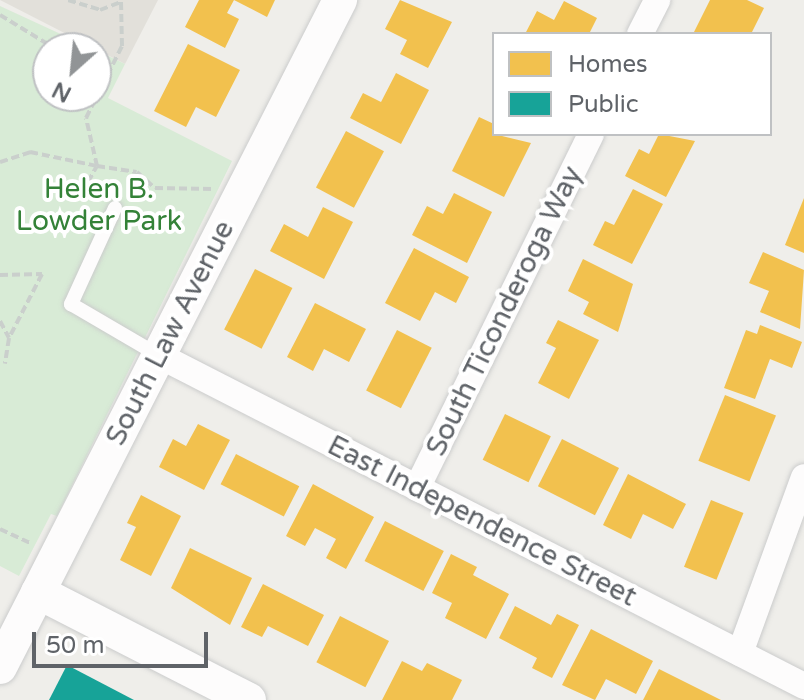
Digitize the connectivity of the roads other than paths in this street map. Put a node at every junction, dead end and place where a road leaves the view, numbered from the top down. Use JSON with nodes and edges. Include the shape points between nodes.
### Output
{"nodes":[{"id":1,"x":340,"y":0,"type":"edge"},
{"id":2,"x":657,"y":0,"type":"edge"},
{"id":3,"x":641,"y":32,"type":"edge"},
{"id":4,"x":590,"y":136,"type":"edge"},
{"id":5,"x":115,"y":208,"type":"dead end"},
{"id":6,"x":160,"y":356,"type":"junction"},
{"id":7,"x":804,"y":477,"type":"edge"},
{"id":8,"x":417,"y":488,"type":"junction"},
{"id":9,"x":38,"y":592,"type":"junction"},
{"id":10,"x":740,"y":653,"type":"junction"},
{"id":11,"x":0,"y":667,"type":"edge"},
{"id":12,"x":804,"y":686,"type":"edge"},
{"id":13,"x":249,"y":700,"type":"edge"}],
"edges":[{"from":1,"to":6,"type":"street","name":"South Law Avenue"},
{"from":2,"to":3,"type":"street"},
{"from":4,"to":8,"type":"street","name":"South Ticonderoga Way"},
{"from":5,"to":6,"type":"lane","via":[[71,304]]},
{"from":6,"to":8,"type":"street","name":"East Independence Street"},
{"from":6,"to":9,"type":"street","name":"South Law Avenue"},
{"from":7,"to":10,"type":"street"},
{"from":8,"to":10,"type":"street","name":"East Independence Street"},
{"from":9,"to":11,"type":"street","name":"South Law Avenue"},
{"from":9,"to":13,"type":"street"},
{"from":10,"to":12,"type":"street","name":"East Independence Street"}]}
